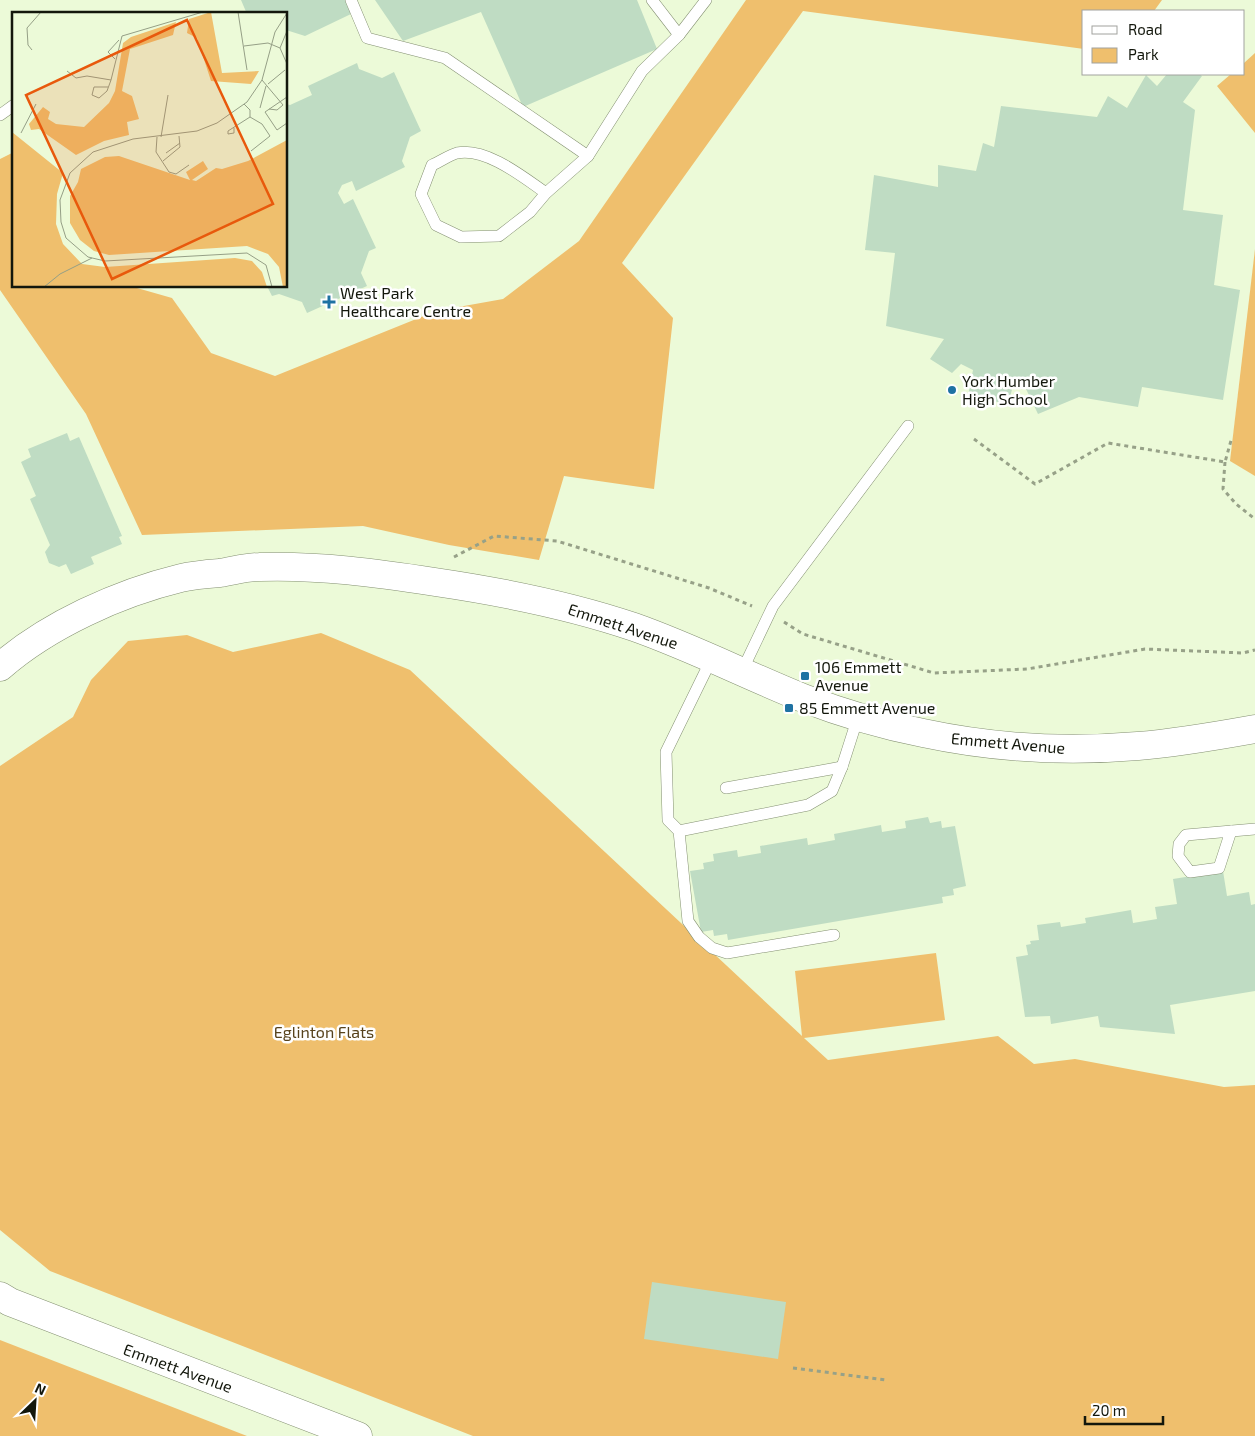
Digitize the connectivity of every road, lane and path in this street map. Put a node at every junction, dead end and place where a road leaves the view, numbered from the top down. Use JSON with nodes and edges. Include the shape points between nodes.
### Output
{"nodes":[{"id":1,"x":350,"y":0,"type":"edge"},
{"id":2,"x":652,"y":0,"type":"edge"},
{"id":3,"x":706,"y":0,"type":"edge"},
{"id":4,"x":679,"y":35,"type":"junction"},
{"id":5,"x":12,"y":106,"type":"edge"},
{"id":6,"x":0,"y":115,"type":"edge"},
{"id":7,"x":588,"y":156,"type":"junction"},
{"id":8,"x":546,"y":193,"type":"junction"},
{"id":9,"x":908,"y":426,"type":"dead end"},
{"id":10,"x":1232,"y":437,"type":"dead end"},
{"id":11,"x":974,"y":439,"type":"dead end"},
{"id":12,"x":1225,"y":462,"type":"junction"},
{"id":13,"x":1255,"y":519,"type":"edge"},
{"id":14,"x":451,"y":558,"type":"dead end"},
{"id":15,"x":770,"y":614,"type":"junction"},
{"id":16,"x":1255,"y":650,"type":"edge"},
{"id":17,"x":712,"y":658,"type":"junction"},
{"id":18,"x":0,"y":667,"type":"edge"},
{"id":19,"x":742,"y":672,"type":"junction"},
{"id":20,"x":858,"y":717,"type":"junction"},
{"id":21,"x":1255,"y":729,"type":"edge"},
{"id":22,"x":842,"y":767,"type":"junction"},
{"id":23,"x":726,"y":788,"type":"dead end"},
{"id":24,"x":1255,"y":829,"type":"edge"},
{"id":25,"x":679,"y":831,"type":"junction"},
{"id":26,"x":1231,"y":831,"type":"junction"},
{"id":27,"x":834,"y":934,"type":"dead end"},
{"id":28,"x":0,"y":1296,"type":"edge"},
{"id":29,"x":793,"y":1368,"type":"dead end"},
{"id":30,"x":886,"y":1380,"type":"dead end"},
{"id":31,"x":358,"y":1436,"type":"edge"}],
"edges":[{"from":1,"to":7,"type":"lane","via":[[367,38],[445,58]]},
{"from":2,"to":4,"type":"lane"},
{"from":3,"to":4,"type":"lane"},
{"from":4,"to":7,"type":"lane","via":[[642,71]]},
{"from":5,"to":6,"type":"lane"},
{"from":7,"to":8,"type":"lane"},
{"from":8,"to":8,"type":"lane","via":[[483,154],[457,153],[432,165],[421,194],[436,225],[461,237],[499,236],[530,212]]},
{"from":9,"to":15,"type":"lane"},
{"from":10,"to":12,"type":"path"},
{"from":11,"to":12,"type":"path","via":[[1035,484],[1108,442]]},
{"from":12,"to":13,"type":"path","via":[[1224,489]]},
{"from":14,"to":15,"type":"path","via":[[494,536],[557,541],[709,588]]},
{"from":15,"to":16,"type":"path","via":[[803,634],[934,673],[1027,669],[1145,649],[1243,653]]},
{"from":15,"to":19,"type":"lane"},
{"from":17,"to":18,"type":"street","name":"Emmett Avenue","via":[[634,627],[550,602],[415,579],[296,566],[254,567],[183,578],[131,594],[48,632]]},
{"from":17,"to":19,"type":"street","name":"Emmett Avenue"},
{"from":17,"to":25,"type":"lane","via":[[666,752],[668,820]]},
{"from":19,"to":20,"type":"street","name":"Emmett Avenue"},
{"from":20,"to":21,"type":"street","name":"Emmett Avenue","via":[[926,734],[983,743],[1083,749],[1138,746]]},
{"from":20,"to":22,"type":"lane"},
{"from":22,"to":23,"type":"lane"},
{"from":22,"to":25,"type":"lane","via":[[832,791],[808,805]]},
{"from":24,"to":26,"type":"lane"},
{"from":25,"to":27,"type":"lane","via":[[688,921],[712,948],[727,953]]},
{"from":26,"to":26,"type":"lane","via":[[1186,834],[1179,844],[1178,856],[1190,872],[1220,868]]},
{"from":28,"to":31,"type":"street","name":"Emmett Avenue","via":[[84,1332]]},
{"from":29,"to":30,"type":"path"}]}
